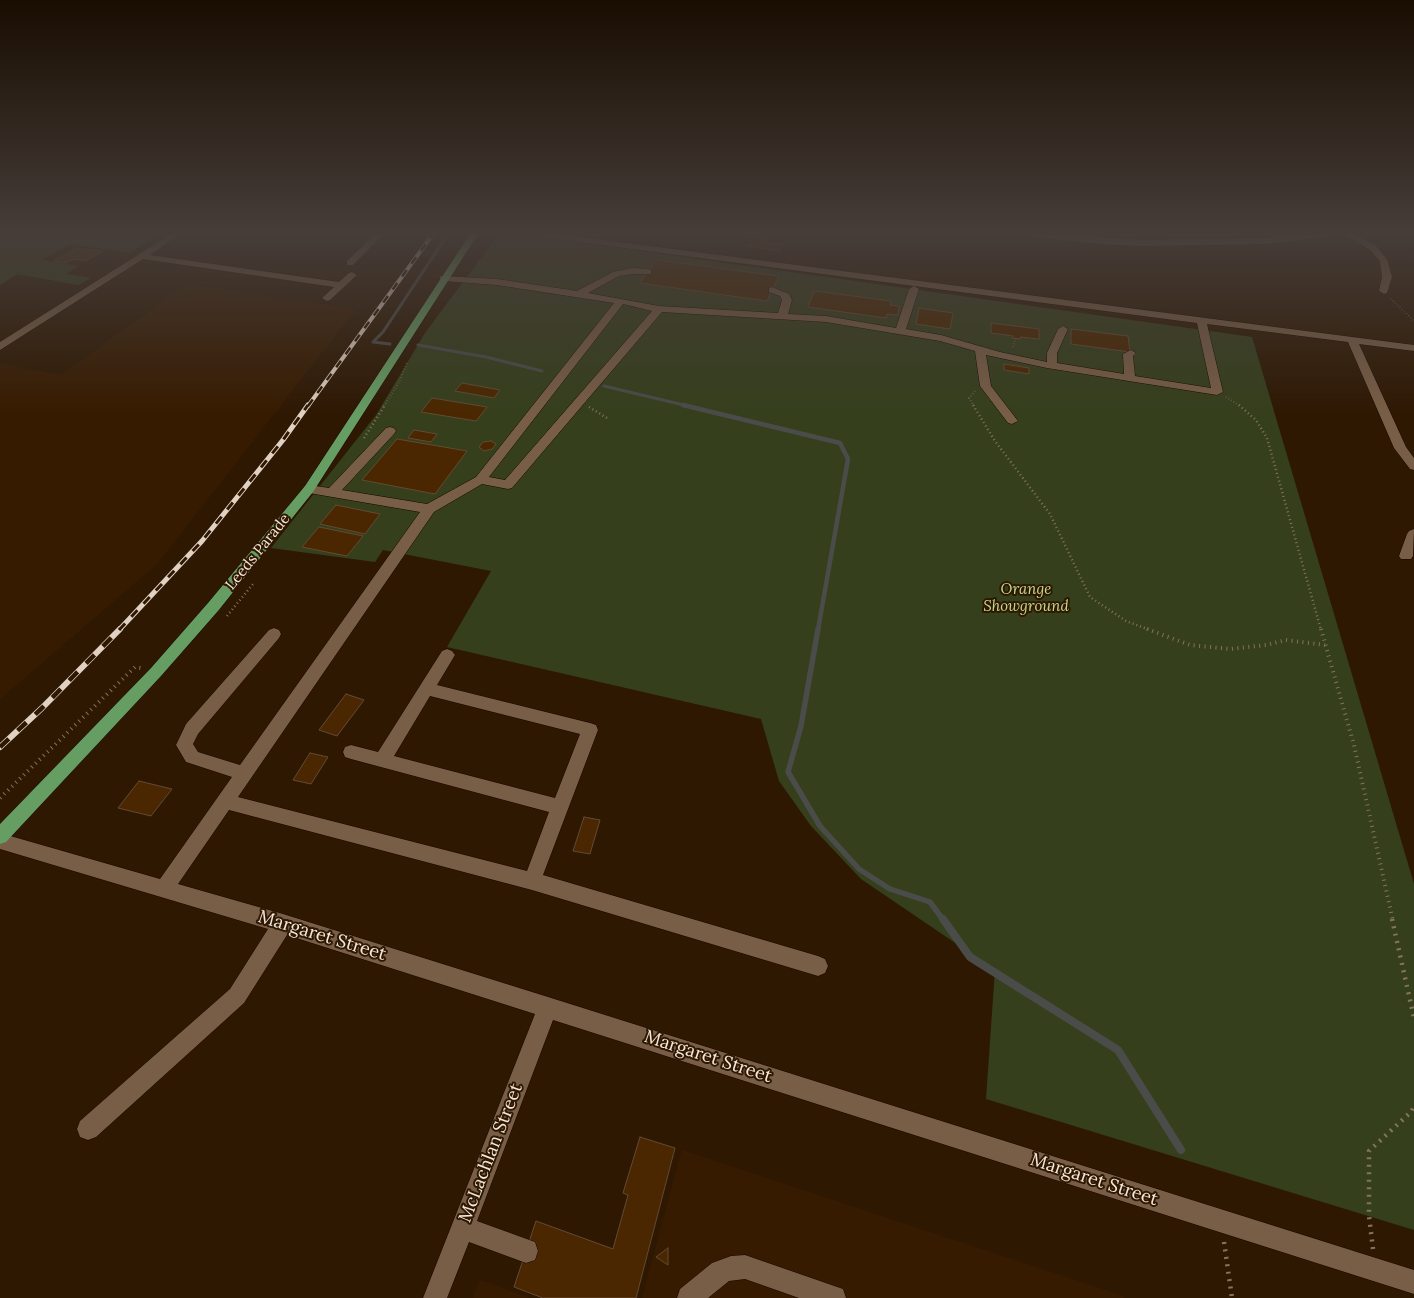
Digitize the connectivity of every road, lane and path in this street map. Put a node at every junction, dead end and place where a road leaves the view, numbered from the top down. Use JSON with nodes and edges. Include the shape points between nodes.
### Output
{"nodes":[{"id":1,"x":81,"y":295,"type":"edge"},
{"id":2,"x":331,"y":295,"type":"edge"},
{"id":3,"x":434,"y":295,"type":"edge"},
{"id":4,"x":582,"y":295,"type":"edge"},
{"id":5,"x":784,"y":295,"type":"edge"},
{"id":6,"x":912,"y":295,"type":"edge"},
{"id":7,"x":1011,"y":295,"type":"edge"},
{"id":8,"x":1388,"y":295,"type":"edge"},
{"id":9,"x":327,"y":298,"type":"dead end"},
{"id":10,"x":621,"y":301,"type":"junction"},
{"id":11,"x":659,"y":309,"type":"junction"},
{"id":12,"x":782,"y":317,"type":"junction"},
{"id":13,"x":1201,"y":319,"type":"junction"},
{"id":14,"x":1414,"y":321,"type":"edge"},
{"id":15,"x":1063,"y":329,"type":"dead end"},
{"id":16,"x":900,"y":332,"type":"junction"},
{"id":17,"x":1352,"y":340,"type":"junction"},
{"id":18,"x":0,"y":347,"type":"edge"},
{"id":19,"x":1414,"y":348,"type":"edge"},
{"id":20,"x":980,"y":350,"type":"junction"},
{"id":21,"x":1131,"y":353,"type":"dead end"},
{"id":22,"x":1052,"y":365,"type":"junction"},
{"id":23,"x":1130,"y":378,"type":"junction"},
{"id":24,"x":985,"y":379,"type":"junction"},
{"id":25,"x":1217,"y":392,"type":"junction"},
{"id":26,"x":580,"y":402,"type":"junction"},
{"id":27,"x":607,"y":418,"type":"dead end"},
{"id":28,"x":1012,"y":421,"type":"dead end"},
{"id":29,"x":390,"y":431,"type":"dead end"},
{"id":30,"x":1414,"y":466,"type":"edge"},
{"id":31,"x":480,"y":480,"type":"junction"},
{"id":32,"x":309,"y":489,"type":"junction"},
{"id":33,"x":332,"y":493,"type":"junction"},
{"id":34,"x":429,"y":509,"type":"junction"},
{"id":35,"x":1414,"y":534,"type":"edge"},
{"id":36,"x":1406,"y":556,"type":"dead end"},
{"id":37,"x":274,"y":634,"type":"dead end"},
{"id":38,"x":1325,"y":645,"type":"junction"},
{"id":39,"x":448,"y":655,"type":"dead end"},
{"id":40,"x":427,"y":689,"type":"junction"},
{"id":41,"x":351,"y":752,"type":"dead end"},
{"id":42,"x":383,"y":759,"type":"junction"},
{"id":43,"x":244,"y":774,"type":"junction"},
{"id":44,"x":225,"y":801,"type":"junction"},
{"id":45,"x":560,"y":807,"type":"junction"},
{"id":46,"x":0,"y":836,"type":"edge"},
{"id":47,"x":0,"y":841,"type":"edge"},
{"id":48,"x":532,"y":881,"type":"junction"},
{"id":49,"x":164,"y":889,"type":"junction"},
{"id":50,"x":283,"y":924,"type":"junction"},
{"id":51,"x":818,"y":966,"type":"dead end"},
{"id":52,"x":548,"y":1007,"type":"junction"},
{"id":53,"x":1414,"y":1018,"type":"edge"},
{"id":54,"x":1414,"y":1106,"type":"edge"},
{"id":55,"x":88,"y":1129,"type":"dead end"},
{"id":56,"x":1221,"y":1220,"type":"junction"},
{"id":57,"x":462,"y":1228,"type":"junction"},
{"id":58,"x":526,"y":1251,"type":"dead end"},
{"id":59,"x":1376,"y":1270,"type":"junction"},
{"id":60,"x":1414,"y":1282,"type":"edge"},
{"id":61,"x":435,"y":1298,"type":"edge"},
{"id":62,"x":689,"y":1298,"type":"edge"},
{"id":63,"x":834,"y":1298,"type":"edge"},
{"id":64,"x":1232,"y":1298,"type":"edge"}],
"edges":[{"from":1,"to":18,"type":"street"},
{"from":2,"to":9,"type":"street"},
{"from":3,"to":32,"type":"main road","name":"Leeds Parade"},
{"from":4,"to":10,"type":"street"},
{"from":5,"to":12,"type":"street","via":[[787,300]]},
{"from":6,"to":16,"type":"street"},
{"from":7,"to":13,"type":"street"},
{"from":8,"to":14,"type":"path"},
{"from":10,"to":11,"type":"street"},
{"from":10,"to":31,"type":"street"},
{"from":11,"to":12,"type":"street"},
{"from":11,"to":26,"type":"street"},
{"from":12,"to":16,"type":"street","via":[[826,320]]},
{"from":13,"to":17,"type":"street"},
{"from":13,"to":25,"type":"street"},
{"from":15,"to":22,"type":"street","via":[[1052,353]]},
{"from":16,"to":20,"type":"street","via":[[940,338]]},
{"from":17,"to":19,"type":"street"},
{"from":17,"to":30,"type":"street","via":[[1400,448]]},
{"from":20,"to":22,"type":"street"},
{"from":20,"to":24,"type":"street"},
{"from":21,"to":23,"type":"street","via":[[1128,354]]},
{"from":22,"to":23,"type":"street"},
{"from":23,"to":25,"type":"street"},
{"from":24,"to":28,"type":"street","via":[[986,386]]},
{"from":24,"to":38,"type":"path","via":[[969,398],[995,441],[1050,514],[1090,597],[1126,621],[1190,644],[1230,649],[1266,646],[1286,640]]},
{"from":25,"to":38,"type":"path","via":[[1256,420],[1266,438]]},
{"from":26,"to":27,"type":"path"},
{"from":26,"to":31,"type":"street","via":[[508,486]]},
{"from":29,"to":33,"type":"street"},
{"from":31,"to":34,"type":"street"},
{"from":32,"to":33,"type":"street"},
{"from":32,"to":46,"type":"main road","name":"Leeds Parade","via":[[156,672]]},
{"from":33,"to":34,"type":"street"},
{"from":34,"to":43,"type":"street"},
{"from":35,"to":36,"type":"street"},
{"from":37,"to":43,"type":"street","via":[[192,729],[184,745],[192,756]]},
{"from":38,"to":53,"type":"path","via":[[1354,745]]},
{"from":39,"to":40,"type":"street"},
{"from":40,"to":42,"type":"street"},
{"from":40,"to":45,"type":"street","via":[[590,730]]},
{"from":41,"to":42,"type":"street"},
{"from":42,"to":45,"type":"street"},
{"from":43,"to":44,"type":"street"},
{"from":44,"to":48,"type":"street"},
{"from":44,"to":49,"type":"street"},
{"from":45,"to":48,"type":"street"},
{"from":47,"to":49,"type":"street","name":"Margaret Street"},
{"from":48,"to":51,"type":"street"},
{"from":49,"to":50,"type":"street","name":"Margaret Street"},
{"from":50,"to":52,"type":"street","name":"Margaret Street"},
{"from":50,"to":55,"type":"street","via":[[237,996]]},
{"from":52,"to":56,"type":"street","name":"Margaret Street"},
{"from":52,"to":57,"type":"street","name":"McLachlan Street"},
{"from":54,"to":59,"type":"path","via":[[1370,1151],[1370,1216]]},
{"from":56,"to":59,"type":"street","name":"Margaret Street"},
{"from":56,"to":64,"type":"path"},
{"from":57,"to":58,"type":"street"},
{"from":57,"to":61,"type":"street","name":"McLachlan Street"},
{"from":59,"to":60,"type":"street","name":"Margaret Street"},
{"from":62,"to":63,"type":"street","via":[[721,1272],[745,1267]]}]}
